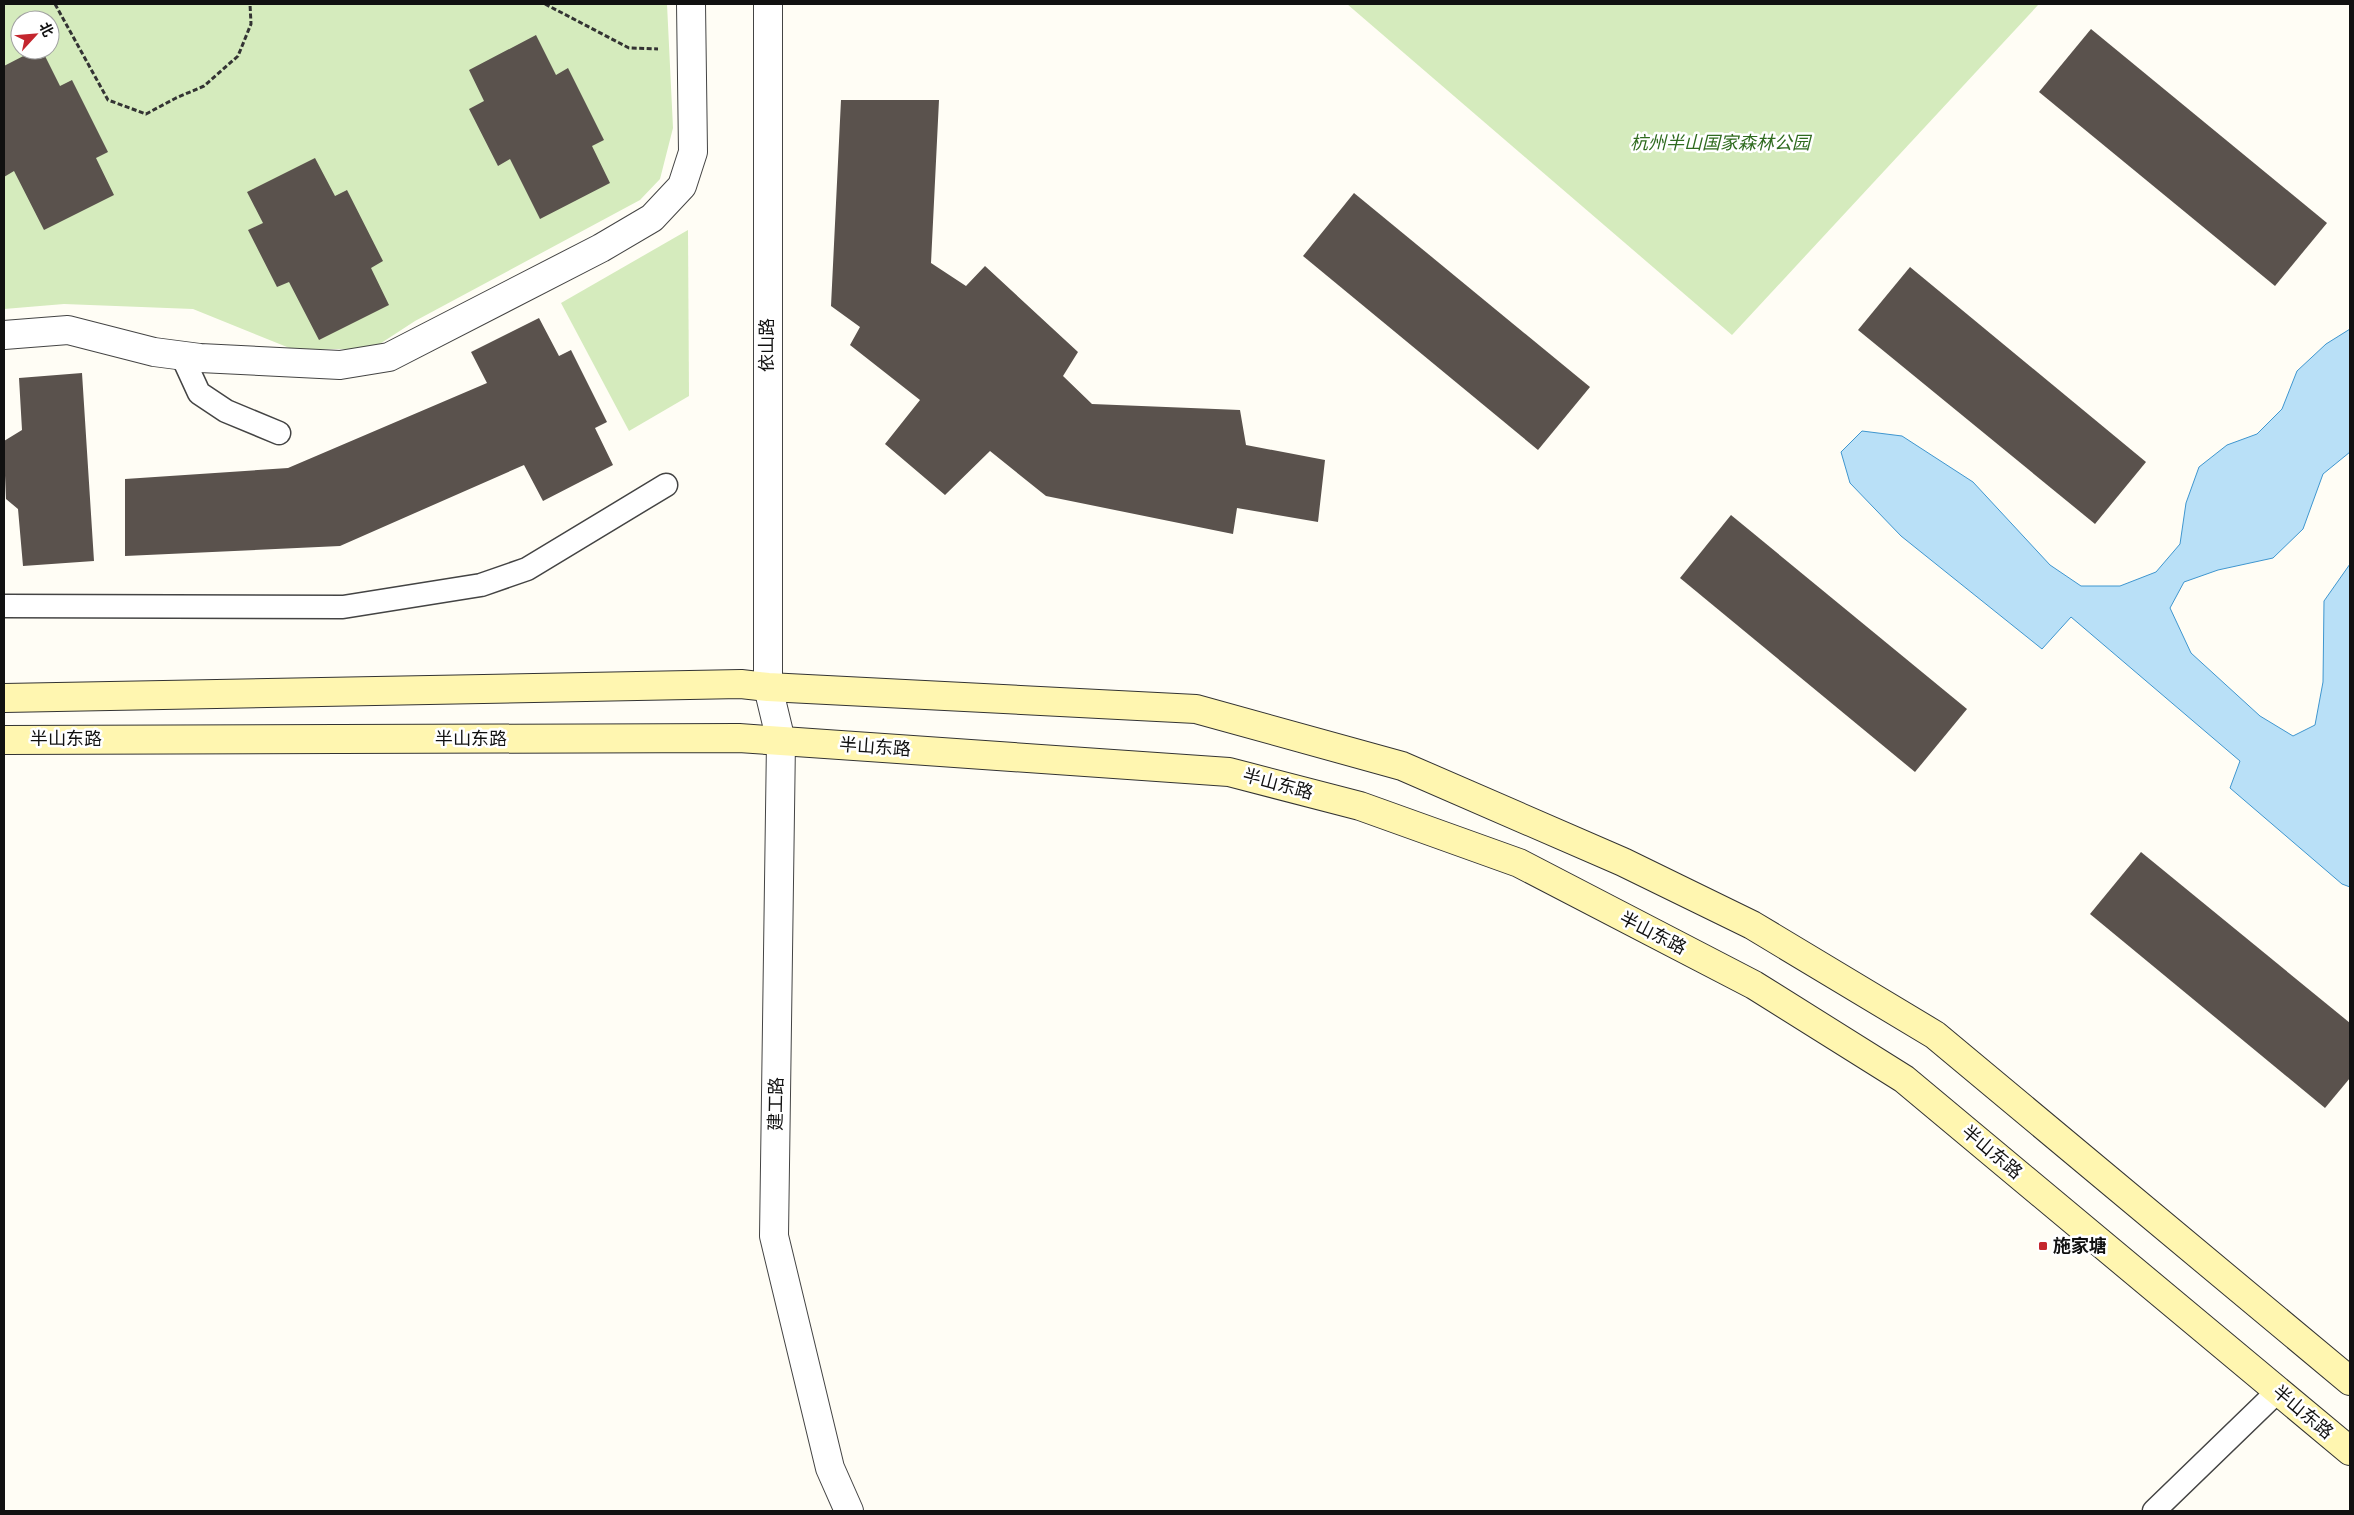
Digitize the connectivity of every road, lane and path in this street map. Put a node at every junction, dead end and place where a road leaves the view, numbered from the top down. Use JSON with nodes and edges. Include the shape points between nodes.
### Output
{"nodes":[{"id":1,"x":55,"y":4,"type":"edge"},
{"id":2,"x":250,"y":4,"type":"edge"},
{"id":3,"x":545,"y":4,"type":"edge"},
{"id":4,"x":691,"y":4,"type":"edge"},
{"id":5,"x":768,"y":4,"type":"edge"},
{"id":6,"x":692,"y":50,"type":"junction"},
{"id":7,"x":4,"y":335,"type":"edge"},
{"id":8,"x":182,"y":356,"type":"junction"},
{"id":9,"x":279,"y":433,"type":"dead end"},
{"id":10,"x":666,"y":485,"type":"dead end"},
{"id":11,"x":4,"y":606,"type":"edge"},
{"id":12,"x":768,"y":687,"type":"junction"},
{"id":13,"x":4,"y":698,"type":"edge"},
{"id":14,"x":4,"y":740,"type":"edge"},
{"id":15,"x":781,"y":741,"type":"junction"},
{"id":16,"x":2350,"y":1381,"type":"edge"},
{"id":17,"x":2278,"y":1391,"type":"junction"},
{"id":18,"x":2350,"y":1452,"type":"edge"},
{"id":19,"x":848,"y":1511,"type":"edge"},
{"id":20,"x":2154,"y":1511,"type":"edge"}],
"edges":[{"from":1,"to":2,"type":"path","via":[[108,100],[146,114],[204,86],[238,56],[251,24]]},
{"from":3,"to":6,"type":"path","via":[[629,48]]},
{"from":4,"to":6,"type":"street"},
{"from":5,"to":12,"type":"street","name":"依山路"},
{"from":6,"to":8,"type":"street","via":[[694,152],[682,186],[652,218],[601,248],[389,357],[340,365]]},
{"from":7,"to":8,"type":"street","via":[[68,330]]},
{"from":8,"to":9,"type":"lane","via":[[199,394],[226,411]]},
{"from":10,"to":11,"type":"lane","via":[[527,569],[481,585],[343,606]]},
{"from":12,"to":13,"type":"main road","via":[[731,684]]},
{"from":12,"to":15,"type":"street","name":"建工路"},
{"from":12,"to":16,"type":"main road","via":[[1196,709],[1402,766],[1623,862],[1752,925],[1935,1034]]},
{"from":14,"to":15,"type":"main road","name":"半山东路","via":[[739,738]]},
{"from":15,"to":17,"type":"main road","name":"半山东路","via":[[1230,772],[1360,806],[1518,863],[1754,985],[1904,1079]]},
{"from":15,"to":19,"type":"street","name":"建工路","via":[[774,1236],[830,1468]]},
{"from":17,"to":18,"type":"main road","name":"半山东路"},
{"from":17,"to":20,"type":"lane"}]}
